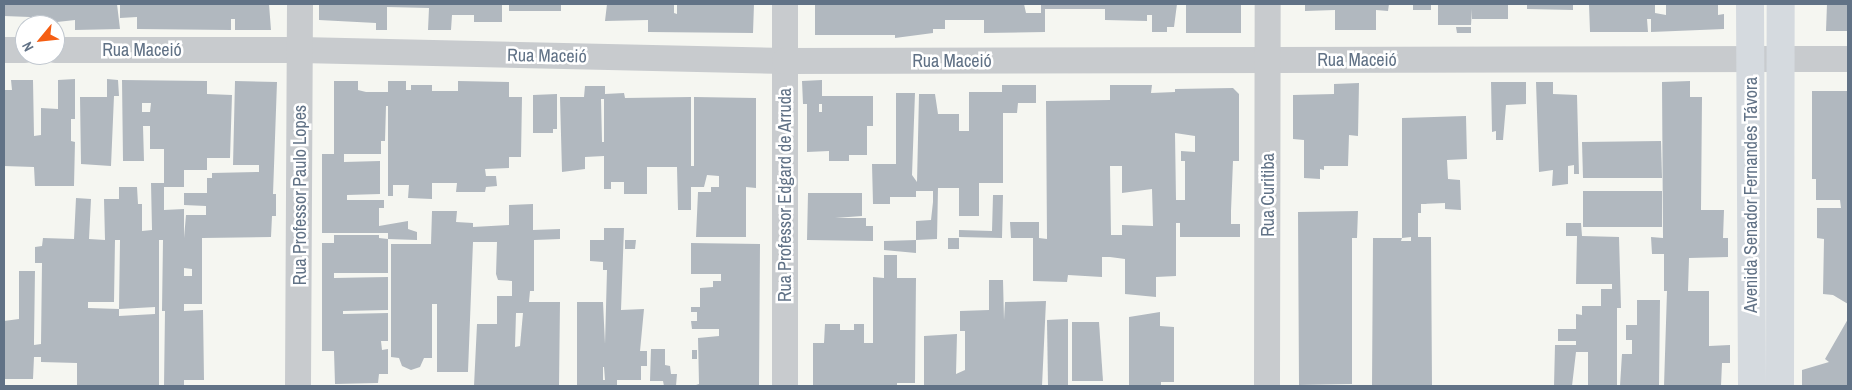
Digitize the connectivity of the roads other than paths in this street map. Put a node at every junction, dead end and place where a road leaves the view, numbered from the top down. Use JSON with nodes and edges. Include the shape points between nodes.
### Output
{"nodes":[{"id":1,"x":300,"y":4,"type":"edge"},
{"id":2,"x":784,"y":4,"type":"edge"},
{"id":3,"x":1268,"y":4,"type":"edge"},
{"id":4,"x":1750,"y":4,"type":"edge"},
{"id":5,"x":1781,"y":4,"type":"edge"},
{"id":6,"x":65,"y":50,"type":"edge"},
{"id":7,"x":301,"y":50,"type":"junction"},
{"id":8,"x":1781,"y":59,"type":"junction"},
{"id":9,"x":1848,"y":59,"type":"edge"},
{"id":10,"x":1268,"y":60,"type":"junction"},
{"id":11,"x":1750,"y":60,"type":"junction"},
{"id":12,"x":785,"y":61,"type":"junction"},
{"id":13,"x":298,"y":386,"type":"edge"},
{"id":14,"x":786,"y":386,"type":"edge"},
{"id":15,"x":1267,"y":386,"type":"edge"},
{"id":16,"x":1752,"y":386,"type":"edge"},
{"id":17,"x":1780,"y":386,"type":"edge"}],
"edges":[{"from":1,"to":7,"type":"street","name":"Rua Professor Paulo Lopes"},
{"from":2,"to":12,"type":"street","name":"Rua Professor Edgard de Arruda"},
{"from":3,"to":10,"type":"street","name":"Rua Curitiba"},
{"from":4,"to":11,"type":"main road","name":"Avenida Senador Fernandes Távora"},
{"from":5,"to":8,"type":"main road","name":"Avenida Senador Fernandes Távora"},
{"from":6,"to":7,"type":"street","name":"Rua Maceió"},
{"from":7,"to":12,"type":"street","name":"Rua Maceió"},
{"from":7,"to":13,"type":"street","name":"Rua Professor Paulo Lopes"},
{"from":8,"to":9,"type":"street","name":"Rua Maceió"},
{"from":8,"to":11,"type":"street","name":"Rua Maceió"},
{"from":8,"to":17,"type":"main road","name":"Avenida Senador Fernandes Távora"},
{"from":10,"to":11,"type":"street","name":"Rua Maceió"},
{"from":10,"to":12,"type":"street","name":"Rua Maceió"},
{"from":10,"to":15,"type":"street","name":"Rua Curitiba"},
{"from":11,"to":16,"type":"main road","name":"Avenida Senador Fernandes Távora"},
{"from":12,"to":14,"type":"street","name":"Rua Professor Edgard de Arruda"}]}
